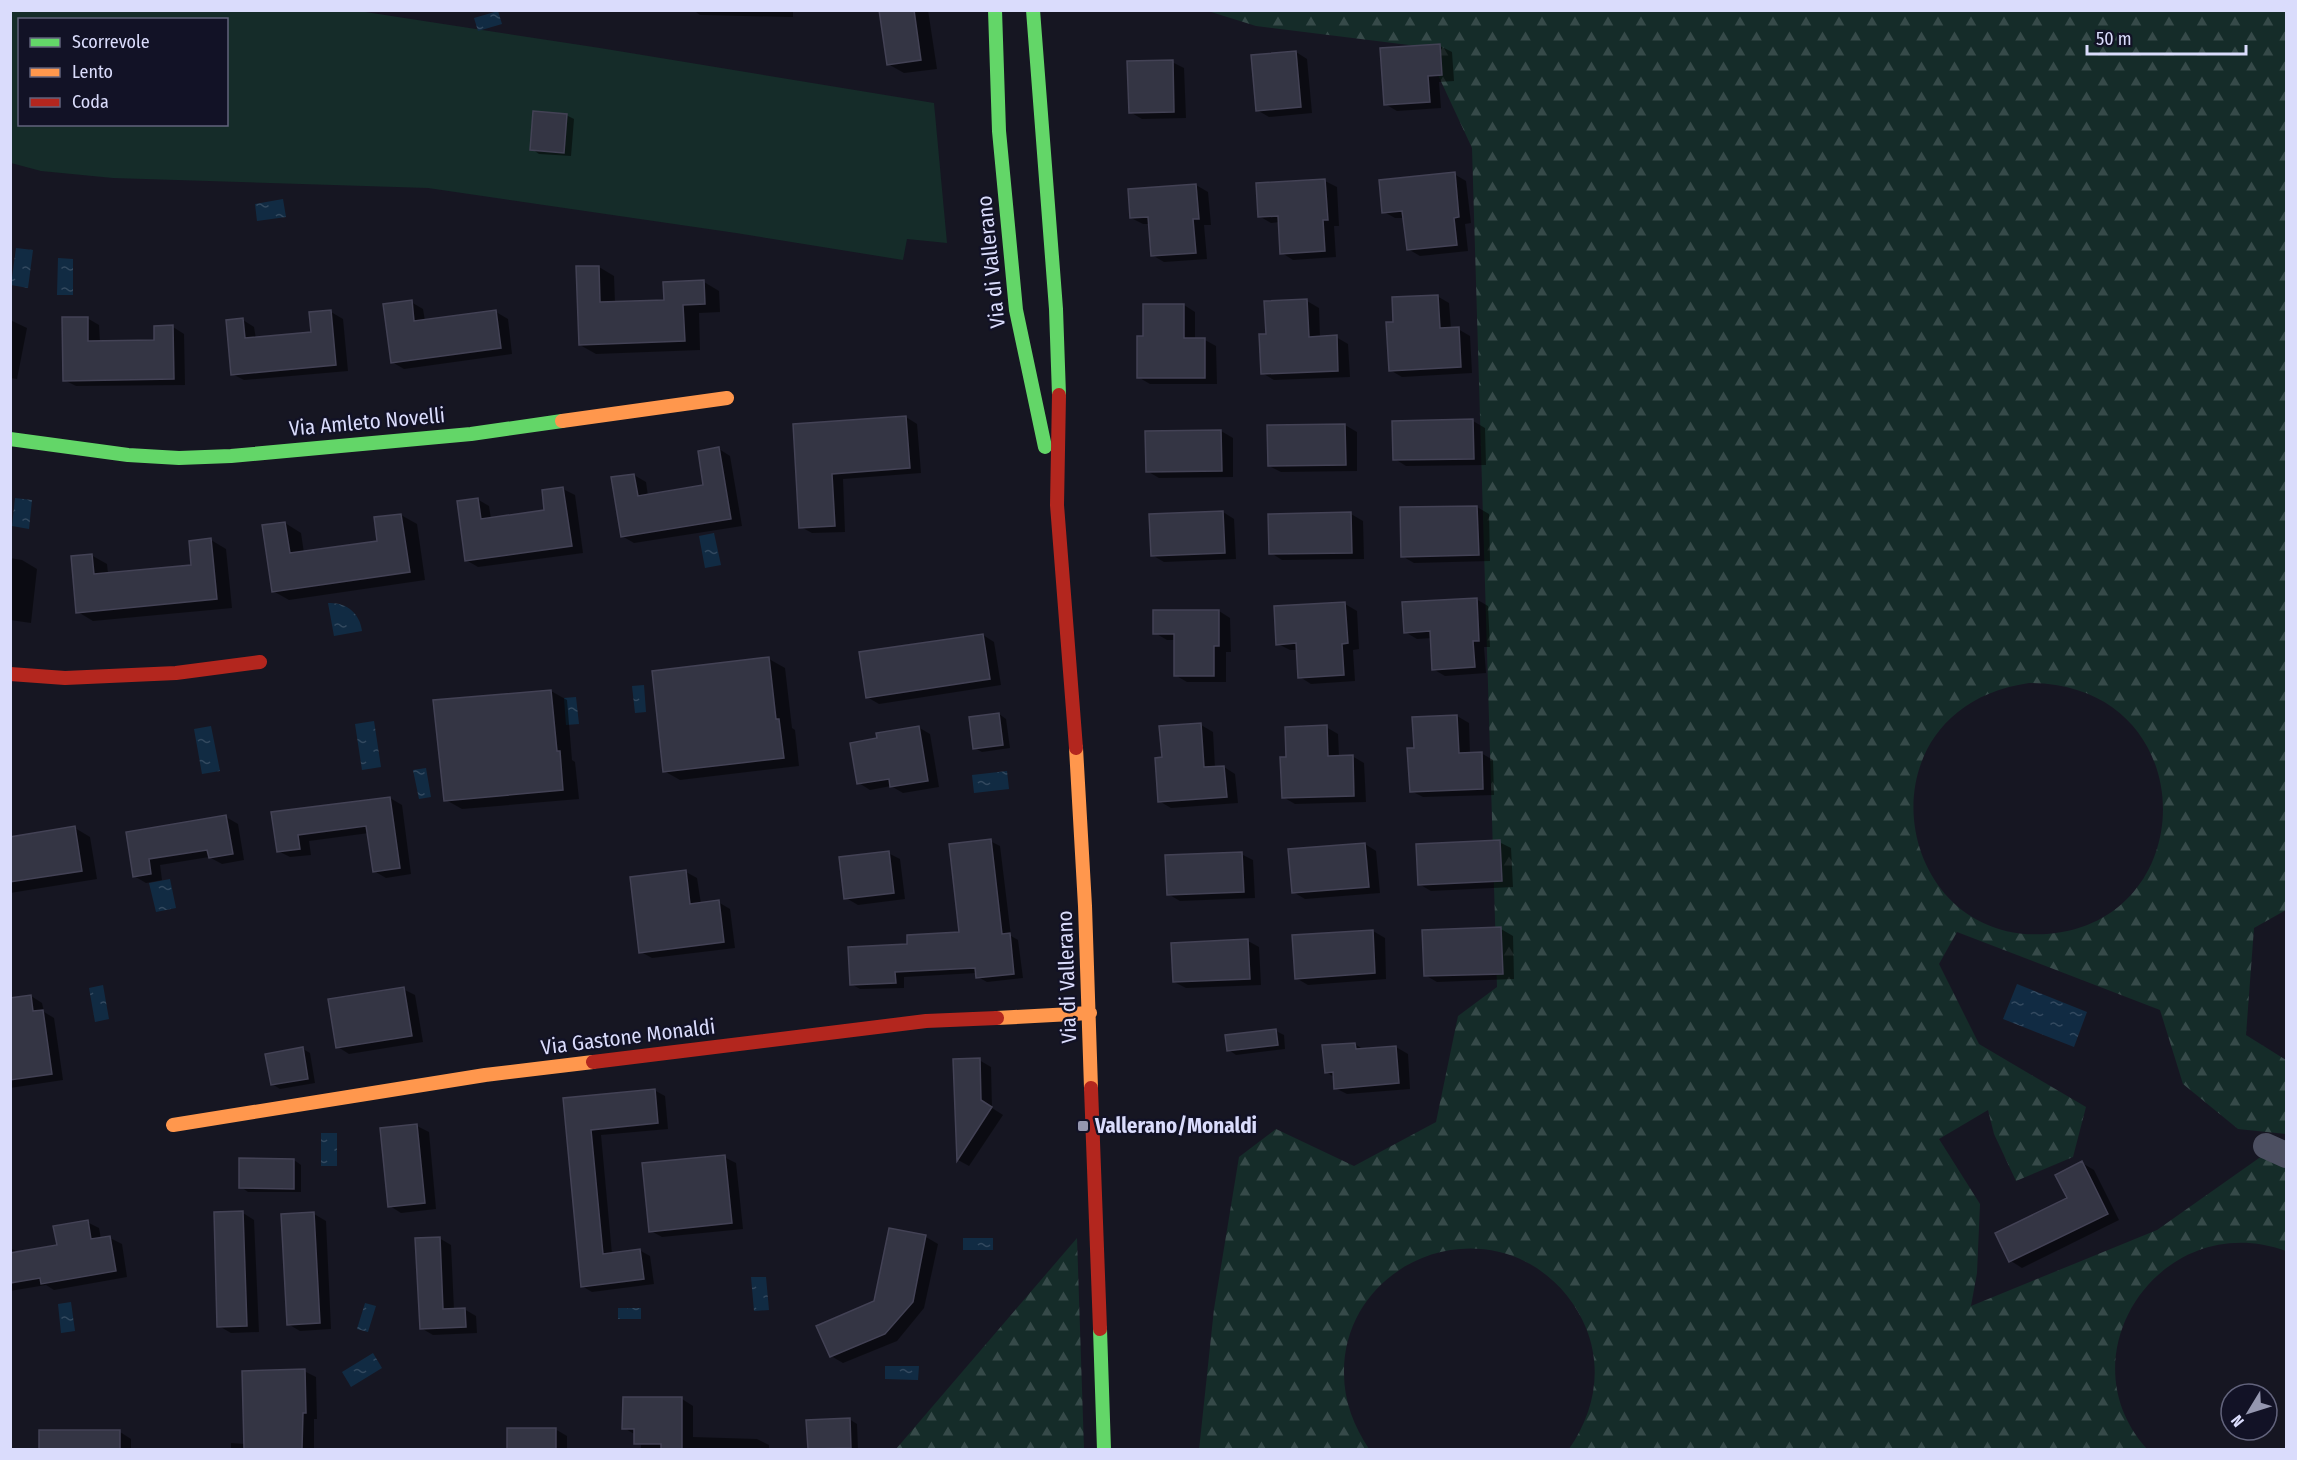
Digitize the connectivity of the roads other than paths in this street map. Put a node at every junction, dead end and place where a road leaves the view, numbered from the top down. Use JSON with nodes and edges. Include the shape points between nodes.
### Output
{"nodes":[{"id":1,"x":995,"y":10,"type":"edge"},
{"id":2,"x":1033,"y":10,"type":"edge"},
{"id":3,"x":727,"y":398,"type":"dead end"},
{"id":4,"x":10,"y":439,"type":"edge"},
{"id":5,"x":1057,"y":505,"type":"junction"},
{"id":6,"x":260,"y":662,"type":"dead end"},
{"id":7,"x":10,"y":674,"type":"edge"},
{"id":8,"x":1090,"y":1013,"type":"junction"},
{"id":9,"x":173,"y":1125,"type":"dead end"},
{"id":10,"x":1104,"y":1449,"type":"edge"}],
"edges":[{"from":1,"to":5,"type":"street","name":"Via di Vallerano","via":[[999,131],[1016,310]]},
{"from":2,"to":5,"type":"street","name":"Via di Vallerano","via":[[1058,347]]},
{"from":3,"to":4,"type":"street","name":"Via Amleto Novelli","via":[[471,434],[231,456],[128,455]]},
{"from":5,"to":8,"type":"street","name":"Via di Vallerano","via":[[1074,716]]},
{"from":6,"to":7,"type":"street","via":[[176,673],[65,678]]},
{"from":8,"to":9,"type":"street","name":"Via Gastone Monaldi","via":[[926,1021],[485,1075]]},
{"from":8,"to":10,"type":"street","name":"Via di Vallerano"}]}
